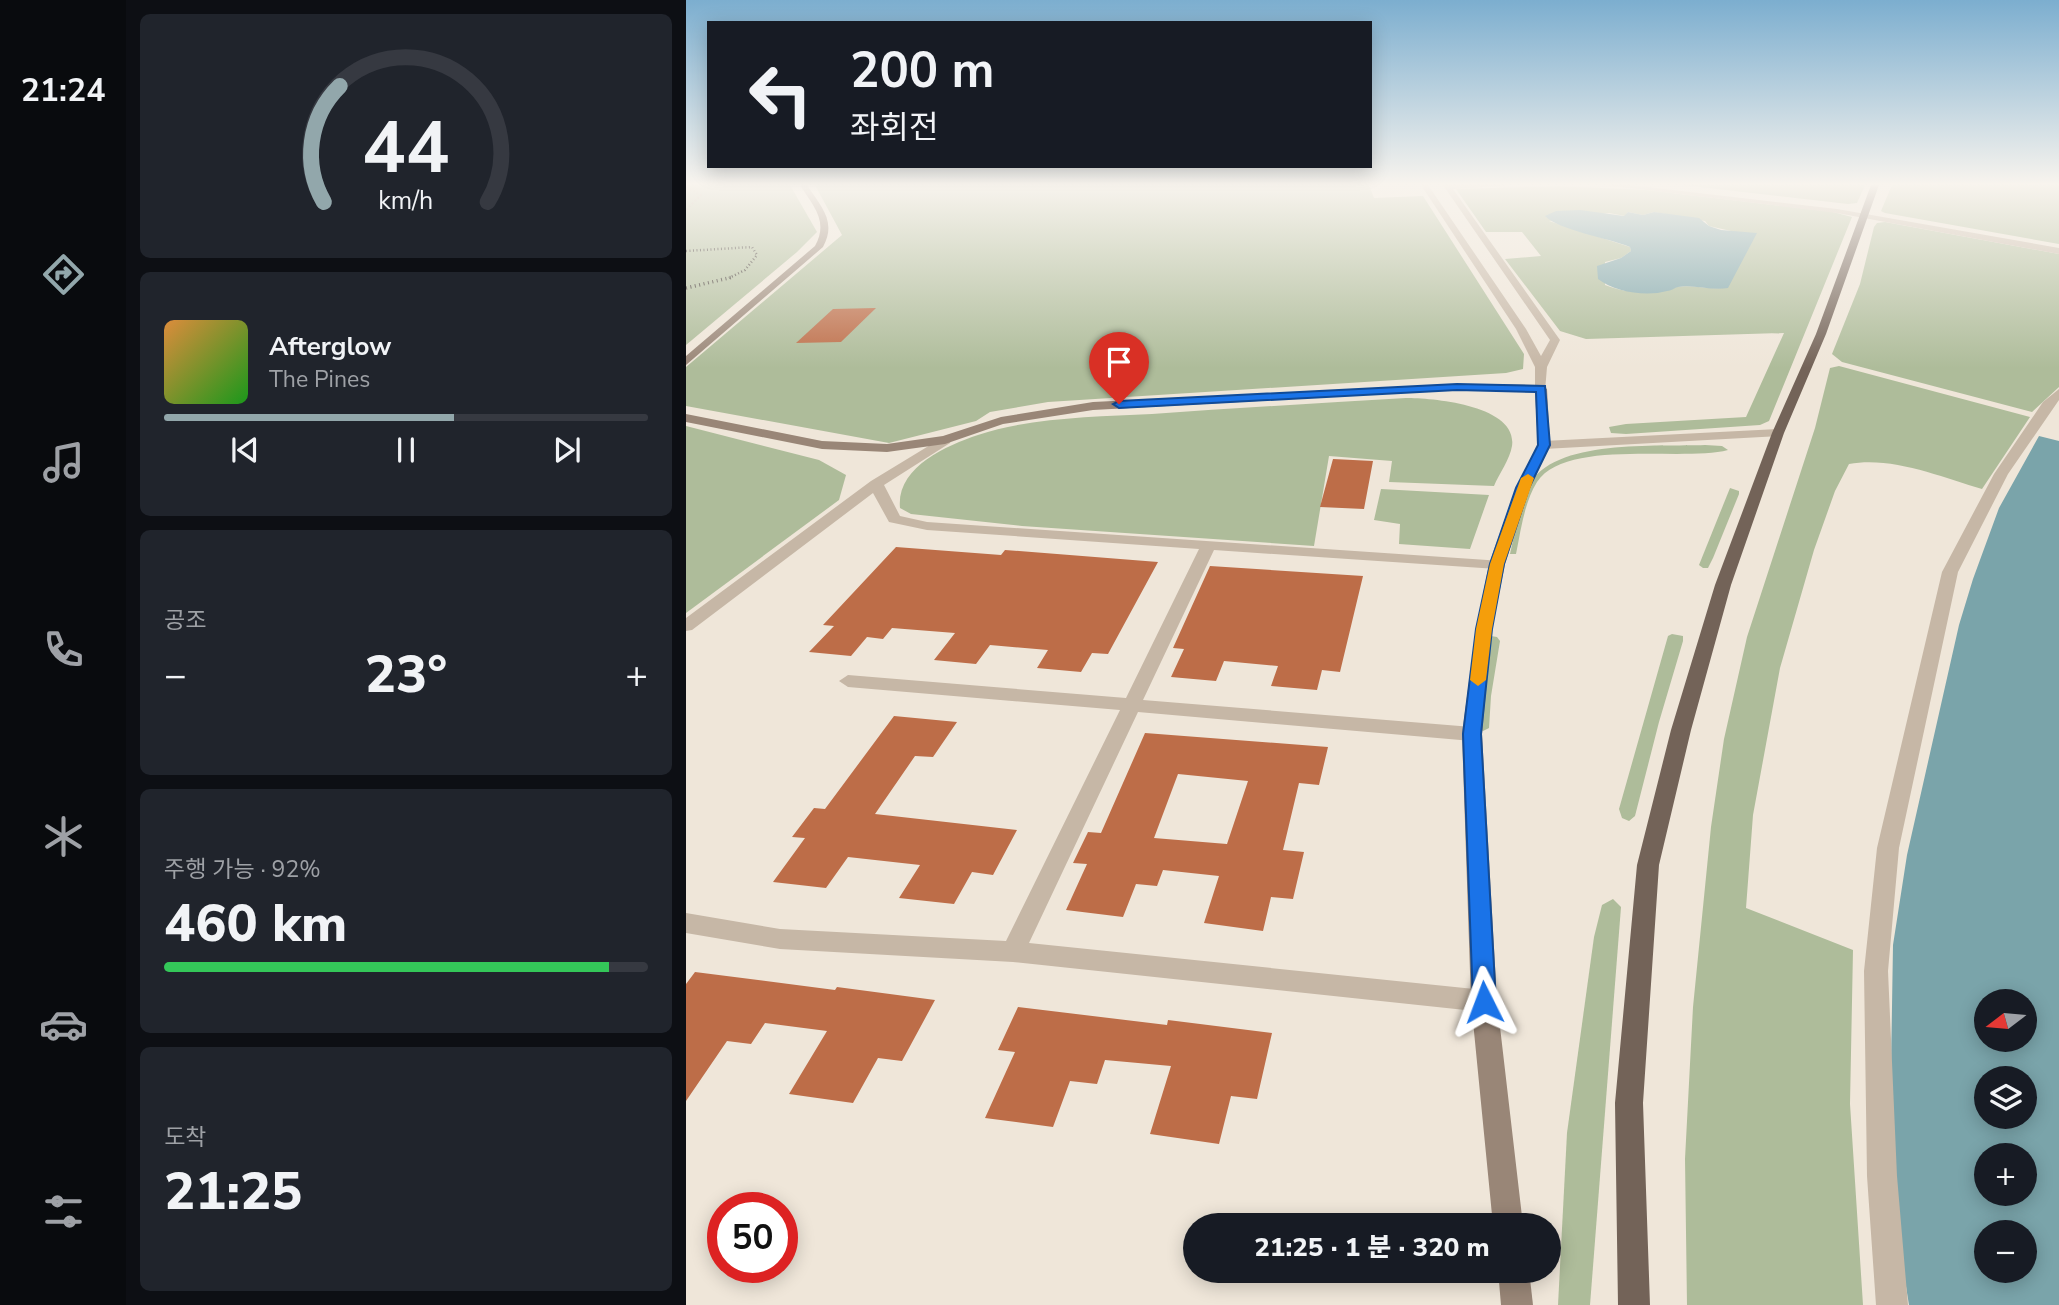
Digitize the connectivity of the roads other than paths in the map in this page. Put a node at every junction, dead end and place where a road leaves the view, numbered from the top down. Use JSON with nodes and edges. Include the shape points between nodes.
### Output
{"nodes":[{"id":1,"x":821,"y":246,"type":"edge"},
{"id":2,"x":1465,"y":246,"type":"edge"},
{"id":3,"x":1489,"y":246,"type":"edge"},
{"id":4,"x":1854,"y":246,"type":"edge"},
{"id":5,"x":686,"y":362,"type":"edge"},
{"id":6,"x":1541,"y":378,"type":"junction"},
{"id":7,"x":2059,"y":393,"type":"edge"},
{"id":8,"x":686,"y":418,"type":"edge"},
{"id":9,"x":1778,"y":433,"type":"junction"},
{"id":10,"x":945,"y":440,"type":"junction"},
{"id":11,"x":1544,"y":445,"type":"junction"},
{"id":12,"x":876,"y":484,"type":"junction"},
{"id":13,"x":1209,"y":544,"type":"junction"},
{"id":14,"x":1497,"y":564,"type":"junction"},
{"id":15,"x":686,"y":626,"type":"edge"},
{"id":16,"x":848,"y":681,"type":"dead end"},
{"id":17,"x":1132,"y":705,"type":"junction"},
{"id":18,"x":1472,"y":734,"type":"junction"},
{"id":19,"x":686,"y":923,"type":"edge"},
{"id":20,"x":1013,"y":952,"type":"junction"},
{"id":21,"x":1484,"y":1002,"type":"junction"},
{"id":22,"x":1507,"y":1213,"type":"edge"},
{"id":23,"x":1514,"y":1283,"type":"edge"},
{"id":24,"x":1517,"y":1305,"type":"edge"},
{"id":25,"x":1634,"y":1305,"type":"edge"},
{"id":26,"x":1892,"y":1305,"type":"edge"}],
"edges":[{"from":1,"to":5,"type":"main road"},
{"from":2,"to":6,"type":"street","via":[[1521,329]]},
{"from":3,"to":6,"type":"street","via":[[1555,340]]},
{"from":4,"to":9,"type":"main road"},
{"from":6,"to":10,"type":"main road","via":[[1457,387],[1093,406],[1001,421]]},
{"from":6,"to":11,"type":"main road"},
{"from":7,"to":26,"type":"street","via":[[2001,474],[1950,572],[1888,848],[1876,971],[1882,1176]]},
{"from":8,"to":10,"type":"main road","via":[[822,444],[887,448]]},
{"from":9,"to":11,"type":"street"},
{"from":9,"to":25,"type":"main road","via":[[1723,585],[1648,865],[1629,1103]]},
{"from":10,"to":12,"type":"street"},
{"from":11,"to":14,"type":"main road","via":[[1523,488]]},
{"from":12,"to":13,"type":"street","via":[[894,519],[927,526]]},
{"from":12,"to":15,"type":"street"},
{"from":13,"to":14,"type":"street"},
{"from":13,"to":17,"type":"street"},
{"from":14,"to":18,"type":"main road"},
{"from":16,"to":17,"type":"street"},
{"from":17,"to":18,"type":"street"},
{"from":17,"to":20,"type":"street"},
{"from":18,"to":21,"type":"main road"},
{"from":19,"to":20,"type":"street","via":[[780,939]]},
{"from":20,"to":21,"type":"street"},
{"from":21,"to":22,"type":"main road"},
{"from":23,"to":24,"type":"main road"}]}
